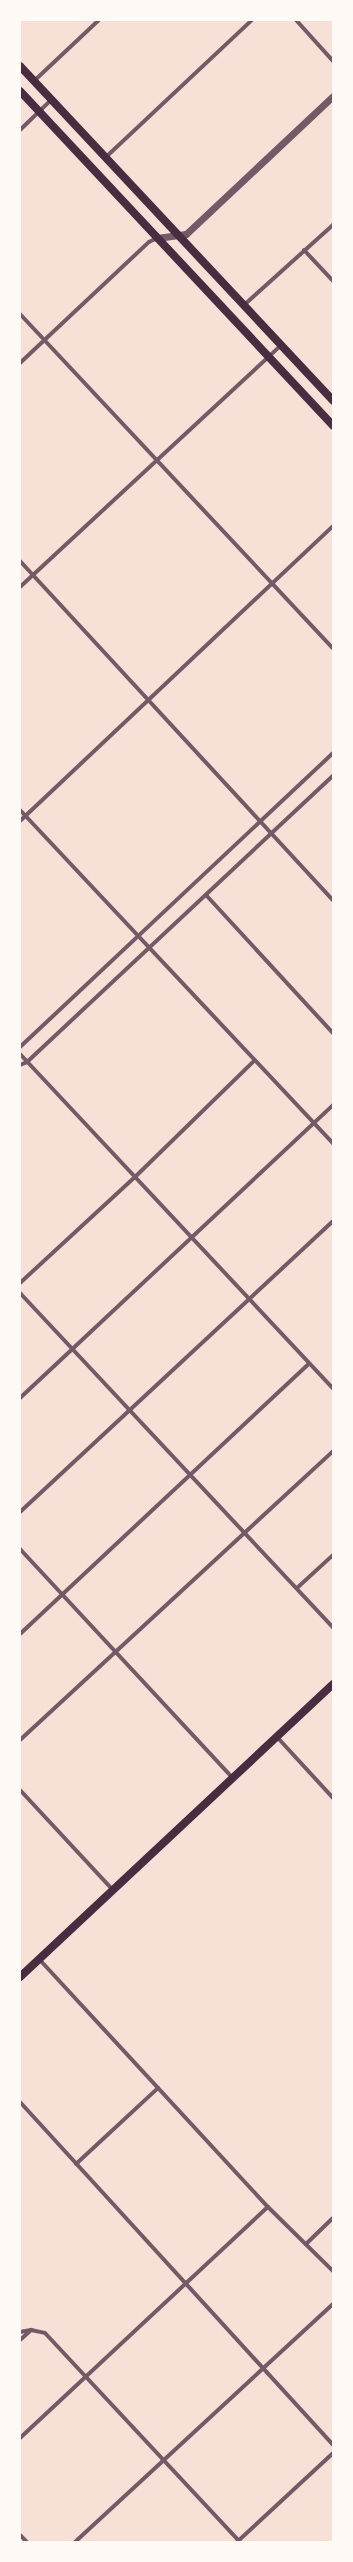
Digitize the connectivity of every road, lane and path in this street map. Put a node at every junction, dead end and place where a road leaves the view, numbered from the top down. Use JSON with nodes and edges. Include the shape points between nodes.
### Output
{"nodes":[{"id":1,"x":99,"y":20,"type":"edge"},
{"id":2,"x":252,"y":20,"type":"edge"},
{"id":3,"x":296,"y":20,"type":"edge"},
{"id":4,"x":333,"y":61,"type":"edge"},
{"id":5,"x":20,"y":66,"type":"edge"},
{"id":6,"x":34,"y":81,"type":"junction"},
{"id":7,"x":20,"y":91,"type":"edge"},
{"id":8,"x":333,"y":96,"type":"edge"},
{"id":9,"x":52,"y":100,"type":"junction"},
{"id":10,"x":39,"y":112,"type":"junction"},
{"id":11,"x":20,"y":130,"type":"edge"},
{"id":12,"x":105,"y":158,"type":"junction"},
{"id":13,"x":333,"y":224,"type":"edge"},
{"id":14,"x":179,"y":236,"type":"junction"},
{"id":15,"x":157,"y":238,"type":"junction"},
{"id":16,"x":304,"y":250,"type":"junction"},
{"id":17,"x":333,"y":281,"type":"edge"},
{"id":18,"x":244,"y":305,"type":"junction"},
{"id":19,"x":20,"y":314,"type":"edge"},
{"id":20,"x":44,"y":340,"type":"junction"},
{"id":21,"x":281,"y":345,"type":"junction"},
{"id":22,"x":269,"y":356,"type":"junction"},
{"id":23,"x":20,"y":363,"type":"edge"},
{"id":24,"x":333,"y":401,"type":"edge"},
{"id":25,"x":333,"y":425,"type":"edge"},
{"id":26,"x":158,"y":460,"type":"junction"},
{"id":27,"x":333,"y":526,"type":"edge"},
{"id":28,"x":20,"y":562,"type":"edge"},
{"id":29,"x":33,"y":575,"type":"junction"},
{"id":30,"x":273,"y":584,"type":"junction"},
{"id":31,"x":20,"y":588,"type":"edge"},
{"id":32,"x":333,"y":649,"type":"edge"},
{"id":33,"x":148,"y":700,"type":"junction"},
{"id":34,"x":333,"y":753,"type":"edge"},
{"id":35,"x":333,"y":776,"type":"edge"},
{"id":36,"x":20,"y":810,"type":"edge"},
{"id":37,"x":26,"y":816,"type":"junction"},
{"id":38,"x":20,"y":821,"type":"edge"},
{"id":39,"x":260,"y":822,"type":"junction"},
{"id":40,"x":272,"y":835,"type":"junction"},
{"id":41,"x":206,"y":895,"type":"junction"},
{"id":42,"x":333,"y":900,"type":"edge"},
{"id":43,"x":139,"y":935,"type":"junction"},
{"id":44,"x":150,"y":946,"type":"junction"},
{"id":45,"x":333,"y":1033,"type":"edge"},
{"id":46,"x":20,"y":1046,"type":"edge"},
{"id":47,"x":20,"y":1054,"type":"edge"},
{"id":48,"x":254,"y":1061,"type":"junction"},
{"id":49,"x":28,"y":1062,"type":"junction"},
{"id":50,"x":20,"y":1065,"type":"edge"},
{"id":51,"x":333,"y":1105,"type":"edge"},
{"id":52,"x":314,"y":1123,"type":"junction"},
{"id":53,"x":333,"y":1143,"type":"edge"},
{"id":54,"x":135,"y":1177,"type":"junction"},
{"id":55,"x":332,"y":1223,"type":"edge"},
{"id":56,"x":191,"y":1237,"type":"junction"},
{"id":57,"x":20,"y":1283,"type":"edge"},
{"id":58,"x":20,"y":1293,"type":"edge"},
{"id":59,"x":249,"y":1300,"type":"junction"},
{"id":60,"x":72,"y":1349,"type":"junction"},
{"id":61,"x":309,"y":1364,"type":"junction"},
{"id":62,"x":333,"y":1389,"type":"edge"},
{"id":63,"x":20,"y":1398,"type":"edge"},
{"id":64,"x":130,"y":1410,"type":"junction"},
{"id":65,"x":333,"y":1450,"type":"edge"},
{"id":66,"x":191,"y":1476,"type":"junction"},
{"id":67,"x":20,"y":1512,"type":"edge"},
{"id":68,"x":244,"y":1533,"type":"junction"},
{"id":69,"x":20,"y":1549,"type":"edge"},
{"id":70,"x":333,"y":1555,"type":"edge"},
{"id":71,"x":297,"y":1588,"type":"junction"},
{"id":72,"x":62,"y":1595,"type":"junction"},
{"id":73,"x":333,"y":1627,"type":"edge"},
{"id":74,"x":20,"y":1634,"type":"edge"},
{"id":75,"x":115,"y":1652,"type":"junction"},
{"id":76,"x":333,"y":1684,"type":"edge"},
{"id":77,"x":277,"y":1737,"type":"junction"},
{"id":78,"x":20,"y":1740,"type":"edge"},
{"id":79,"x":233,"y":1778,"type":"junction"},
{"id":80,"x":20,"y":1790,"type":"edge"},
{"id":81,"x":333,"y":1798,"type":"edge"},
{"id":82,"x":113,"y":1890,"type":"junction"},
{"id":83,"x":40,"y":1959,"type":"junction"},
{"id":84,"x":20,"y":1977,"type":"edge"},
{"id":85,"x":158,"y":2088,"type":"junction"},
{"id":86,"x":20,"y":2102,"type":"edge"},
{"id":87,"x":76,"y":2164,"type":"junction"},
{"id":88,"x":268,"y":2207,"type":"junction"},
{"id":89,"x":333,"y":2218,"type":"edge"},
{"id":90,"x":306,"y":2244,"type":"junction"},
{"id":91,"x":333,"y":2271,"type":"edge"},
{"id":92,"x":185,"y":2283,"type":"junction"},
{"id":93,"x":333,"y":2304,"type":"edge"},
{"id":94,"x":31,"y":2330,"type":"junction"},
{"id":95,"x":20,"y":2332,"type":"edge"},
{"id":96,"x":20,"y":2340,"type":"edge"},
{"id":97,"x":264,"y":2369,"type":"junction"},
{"id":98,"x":86,"y":2376,"type":"junction"},
{"id":99,"x":20,"y":2438,"type":"edge"},
{"id":100,"x":333,"y":2445,"type":"edge"},
{"id":101,"x":333,"y":2453,"type":"edge"},
{"id":102,"x":164,"y":2460,"type":"junction"},
{"id":103,"x":20,"y":2535,"type":"edge"},
{"id":104,"x":238,"y":2541,"type":"edge"},
{"id":105,"x":27,"y":2542,"type":"edge"},
{"id":106,"x":75,"y":2542,"type":"edge"}],
"edges":[{"from":1,"to":6,"type":"street"},
{"from":2,"to":12,"type":"street"},
{"from":3,"to":4,"type":"street"},
{"from":5,"to":6,"type":"main road"},
{"from":6,"to":9,"type":"main road"},
{"from":7,"to":10,"type":"main road"},
{"from":8,"to":14,"type":"street","via":[[186,234]]},
{"from":9,"to":10,"type":"street"},
{"from":9,"to":12,"type":"main road"},
{"from":10,"to":11,"type":"street"},
{"from":10,"to":15,"type":"main road"},
{"from":12,"to":14,"type":"main road"},
{"from":13,"to":16,"type":"street"},
{"from":14,"to":15,"type":"street"},
{"from":14,"to":18,"type":"main road"},
{"from":15,"to":20,"type":"street","via":[[149,242]]},
{"from":15,"to":22,"type":"main road"},
{"from":16,"to":17,"type":"street"},
{"from":16,"to":18,"type":"street"},
{"from":18,"to":21,"type":"main road"},
{"from":19,"to":20,"type":"street"},
{"from":20,"to":23,"type":"street"},
{"from":20,"to":26,"type":"street"},
{"from":21,"to":22,"type":"street"},
{"from":21,"to":24,"type":"main road"},
{"from":22,"to":25,"type":"main road"},
{"from":22,"to":26,"type":"street"},
{"from":26,"to":29,"type":"street"},
{"from":26,"to":30,"type":"street"},
{"from":27,"to":30,"type":"street"},
{"from":28,"to":29,"type":"street"},
{"from":29,"to":31,"type":"street"},
{"from":29,"to":33,"type":"street"},
{"from":30,"to":32,"type":"street"},
{"from":30,"to":33,"type":"street"},
{"from":33,"to":37,"type":"street"},
{"from":33,"to":39,"type":"street"},
{"from":34,"to":39,"type":"street"},
{"from":35,"to":40,"type":"street"},
{"from":36,"to":37,"type":"street"},
{"from":37,"to":38,"type":"street"},
{"from":37,"to":43,"type":"street"},
{"from":39,"to":40,"type":"street"},
{"from":39,"to":43,"type":"street"},
{"from":40,"to":41,"type":"street"},
{"from":40,"to":42,"type":"street"},
{"from":41,"to":44,"type":"street"},
{"from":41,"to":45,"type":"street"},
{"from":43,"to":44,"type":"street"},
{"from":43,"to":46,"type":"street"},
{"from":44,"to":48,"type":"street"},
{"from":44,"to":49,"type":"street"},
{"from":47,"to":49,"type":"street"},
{"from":48,"to":52,"type":"street"},
{"from":48,"to":54,"type":"street"},
{"from":49,"to":50,"type":"street"},
{"from":49,"to":54,"type":"street"},
{"from":51,"to":52,"type":"street"},
{"from":52,"to":53,"type":"street"},
{"from":52,"to":56,"type":"street"},
{"from":54,"to":56,"type":"street"},
{"from":54,"to":57,"type":"street"},
{"from":55,"to":59,"type":"street"},
{"from":56,"to":59,"type":"street"},
{"from":56,"to":60,"type":"street"},
{"from":58,"to":60,"type":"street"},
{"from":59,"to":61,"type":"street"},
{"from":59,"to":64,"type":"street"},
{"from":60,"to":63,"type":"street"},
{"from":60,"to":64,"type":"street"},
{"from":61,"to":62,"type":"street"},
{"from":61,"to":66,"type":"street"},
{"from":64,"to":66,"type":"street"},
{"from":64,"to":67,"type":"street"},
{"from":65,"to":68,"type":"street"},
{"from":66,"to":68,"type":"street"},
{"from":66,"to":72,"type":"street"},
{"from":68,"to":71,"type":"street"},
{"from":68,"to":75,"type":"street"},
{"from":69,"to":72,"type":"street"},
{"from":70,"to":71,"type":"street"},
{"from":71,"to":73,"type":"street"},
{"from":72,"to":74,"type":"street"},
{"from":72,"to":75,"type":"street"},
{"from":75,"to":78,"type":"street"},
{"from":75,"to":79,"type":"street"},
{"from":76,"to":77,"type":"main road"},
{"from":77,"to":79,"type":"main road"},
{"from":77,"to":81,"type":"street"},
{"from":79,"to":82,"type":"main road"},
{"from":80,"to":82,"type":"street"},
{"from":82,"to":83,"type":"main road"},
{"from":83,"to":84,"type":"main road"},
{"from":83,"to":85,"type":"street"},
{"from":85,"to":87,"type":"street"},
{"from":85,"to":88,"type":"street"},
{"from":86,"to":87,"type":"street"},
{"from":87,"to":92,"type":"street"},
{"from":88,"to":90,"type":"street"},
{"from":88,"to":92,"type":"street"},
{"from":89,"to":90,"type":"street"},
{"from":90,"to":91,"type":"street"},
{"from":92,"to":97,"type":"street"},
{"from":92,"to":98,"type":"street"},
{"from":93,"to":97,"type":"street"},
{"from":94,"to":95,"type":"street"},
{"from":94,"to":96,"type":"street"},
{"from":94,"to":98,"type":"street","via":[[45,2333]]},
{"from":97,"to":100,"type":"street"},
{"from":97,"to":102,"type":"street"},
{"from":98,"to":99,"type":"street"},
{"from":98,"to":102,"type":"street"},
{"from":101,"to":104,"type":"street"},
{"from":102,"to":104,"type":"street"},
{"from":102,"to":106,"type":"street"},
{"from":103,"to":105,"type":"street"}]}
